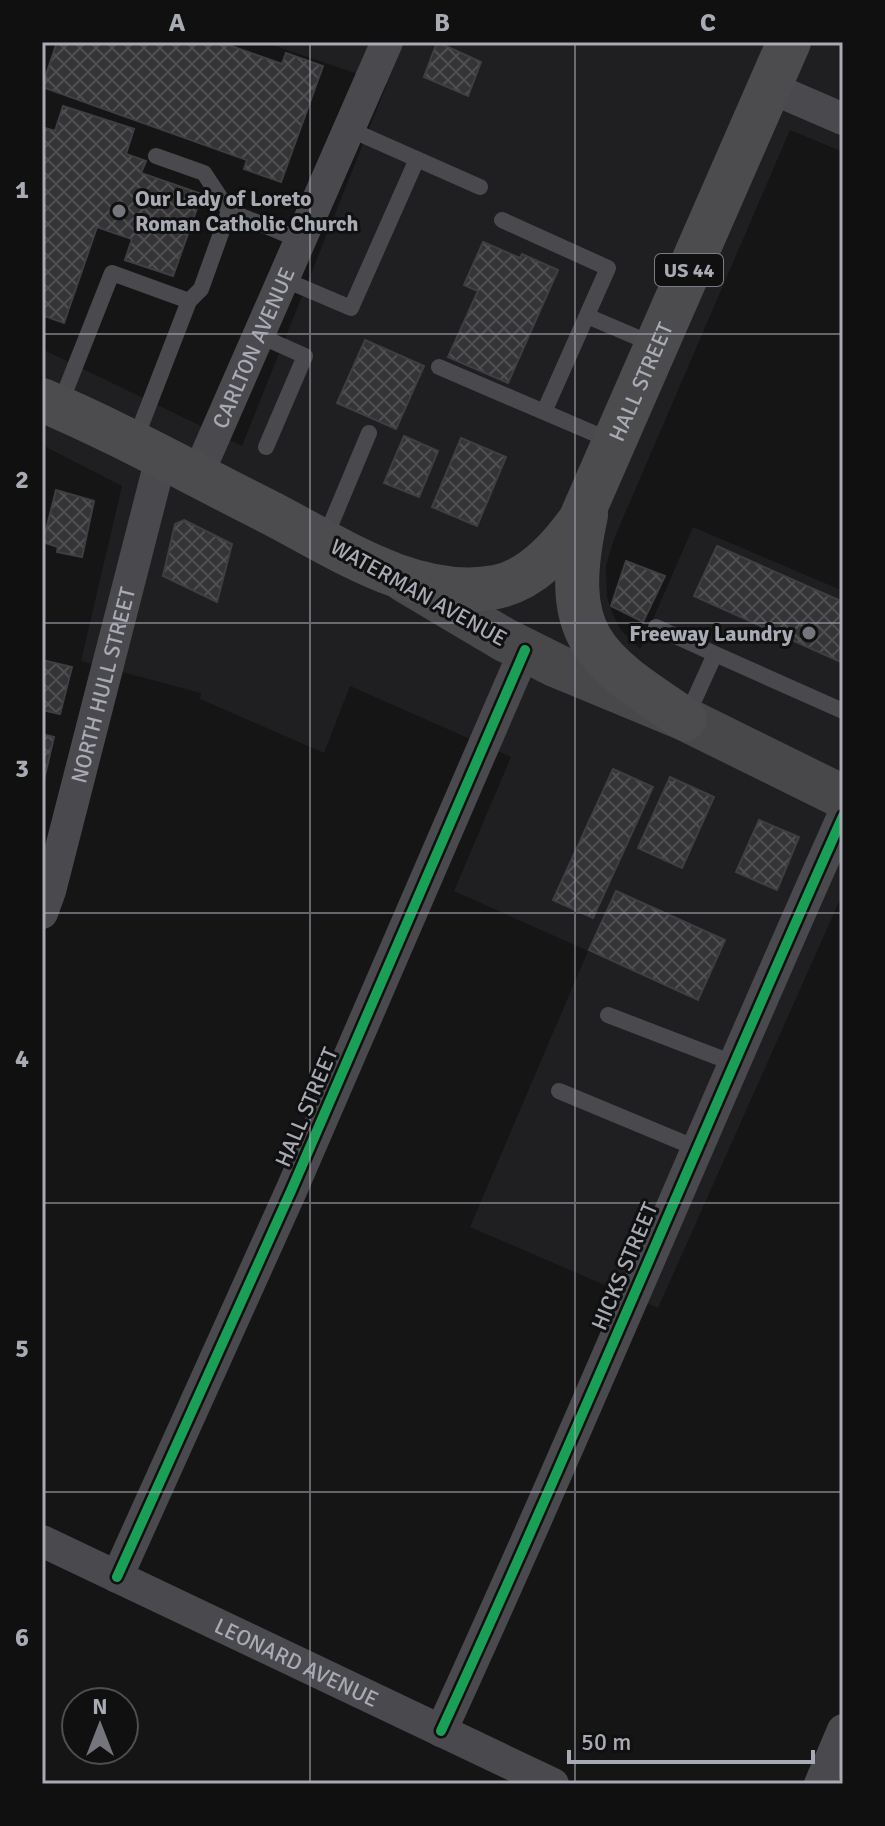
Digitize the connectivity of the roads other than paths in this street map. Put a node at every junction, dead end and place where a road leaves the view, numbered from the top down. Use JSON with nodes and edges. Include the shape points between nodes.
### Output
{"nodes":[{"id":1,"x":387,"y":42,"type":"edge"},
{"id":2,"x":789,"y":42,"type":"edge"},
{"id":3,"x":769,"y":87,"type":"junction"},
{"id":4,"x":843,"y":119,"type":"edge"},
{"id":5,"x":349,"y":129,"type":"junction"},
{"id":6,"x":156,"y":156,"type":"dead end"},
{"id":7,"x":417,"y":159,"type":"junction"},
{"id":8,"x":480,"y":187,"type":"dead end"},
{"id":9,"x":229,"y":211,"type":"junction"},
{"id":10,"x":502,"y":220,"type":"dead end"},
{"id":11,"x":300,"y":240,"type":"junction"},
{"id":12,"x":283,"y":279,"type":"junction"},
{"id":13,"x":189,"y":301,"type":"junction"},
{"id":14,"x":587,"y":316,"type":"junction"},
{"id":15,"x":258,"y":335,"type":"junction"},
{"id":16,"x":657,"y":345,"type":"junction"},
{"id":17,"x":439,"y":367,"type":"dead end"},
{"id":18,"x":50,"y":404,"type":"edge"},
{"id":19,"x":544,"y":412,"type":"junction"},
{"id":20,"x":369,"y":433,"type":"dead end"},
{"id":21,"x":614,"y":442,"type":"junction"},
{"id":22,"x":266,"y":447,"type":"dead end"},
{"id":23,"x":164,"y":459,"type":"junction"},
{"id":24,"x":590,"y":498,"type":"junction"},
{"id":25,"x":324,"y":540,"type":"junction"},
{"id":26,"x":387,"y":572,"type":"junction"},
{"id":27,"x":656,"y":627,"type":"dead end"},
{"id":28,"x":525,"y":650,"type":"junction"},
{"id":29,"x":715,"y":654,"type":"junction"},
{"id":30,"x":843,"y":711,"type":"edge"},
{"id":31,"x":685,"y":719,"type":"junction"},
{"id":32,"x":843,"y":797,"type":"edge"},
{"id":33,"x":843,"y":816,"type":"edge"},
{"id":34,"x":42,"y":913,"type":"edge"},
{"id":35,"x":608,"y":1015,"type":"dead end"},
{"id":36,"x":733,"y":1063,"type":"junction"},
{"id":37,"x":559,"y":1091,"type":"dead end"},
{"id":38,"x":696,"y":1148,"type":"junction"},
{"id":39,"x":42,"y":1541,"type":"edge"},
{"id":40,"x":117,"y":1577,"type":"junction"},
{"id":41,"x":843,"y":1730,"type":"edge"},
{"id":42,"x":441,"y":1731,"type":"junction"},
{"id":43,"x":553,"y":1784,"type":"edge"},
{"id":44,"x":820,"y":1784,"type":"edge"}],
"edges":[{"from":1,"to":5,"type":"street","name":"CARLTON AVENUE"},
{"from":2,"to":3,"type":"highway","name":"HALL STREET","number":"US 44"},
{"from":3,"to":4,"type":"street"},
{"from":3,"to":16,"type":"highway","name":"HALL STREET","number":"US 44"},
{"from":5,"to":7,"type":"lane"},
{"from":5,"to":11,"type":"street","name":"CARLTON AVENUE"},
{"from":6,"to":9,"type":"lane","via":[[204,173]]},
{"from":7,"to":8,"type":"lane"},
{"from":7,"to":12,"type":"lane","via":[[351,308]]},
{"from":9,"to":11,"type":"lane"},
{"from":9,"to":13,"type":"lane","via":[[201,289]]},
{"from":10,"to":14,"type":"lane","via":[[608,268]]},
{"from":11,"to":12,"type":"street","name":"CARLTON AVENUE"},
{"from":12,"to":15,"type":"street","name":"CARLTON AVENUE"},
{"from":13,"to":18,"type":"lane","via":[[112,273]]},
{"from":13,"to":23,"type":"lane"},
{"from":14,"to":16,"type":"lane"},
{"from":14,"to":19,"type":"lane"},
{"from":15,"to":22,"type":"lane","via":[[305,356]]},
{"from":15,"to":23,"type":"street","name":"CARLTON AVENUE"},
{"from":16,"to":21,"type":"highway","name":"HALL STREET","number":"US 44"},
{"from":17,"to":19,"type":"lane"},
{"from":18,"to":23,"type":"highway","name":"WATERMAN AVENUE","number":"US 44"},
{"from":19,"to":21,"type":"lane"},
{"from":20,"to":25,"type":"lane"},
{"from":21,"to":24,"type":"highway","name":"HALL STREET","number":"US 44"},
{"from":23,"to":25,"type":"highway","name":"WATERMAN AVENUE","number":"US 44"},
{"from":23,"to":34,"type":"street","name":"NORTH HULL STREET"},
{"from":24,"to":26,"type":"highway","name":"HALL STREET","number":"US 44","via":[[554,552],[509,583],[453,589]]},
{"from":24,"to":31,"type":"highway","via":[[577,587],[588,638],[618,673]]},
{"from":25,"to":26,"type":"highway","name":"WATERMAN AVENUE","number":"US 44"},
{"from":26,"to":28,"type":"main road","name":"WATERMAN AVENUE"},
{"from":27,"to":29,"type":"lane"},
{"from":28,"to":31,"type":"main road","name":"WATERMAN AVENUE"},
{"from":28,"to":40,"type":"street","name":"HALL STREET"},
{"from":29,"to":30,"type":"lane"},
{"from":29,"to":31,"type":"lane"},
{"from":31,"to":32,"type":"main road","name":"WATERMAN AVENUE"},
{"from":33,"to":36,"type":"street","name":"HICKS STREET"},
{"from":35,"to":36,"type":"lane"},
{"from":36,"to":38,"type":"street","name":"HICKS STREET"},
{"from":37,"to":38,"type":"lane"},
{"from":38,"to":42,"type":"street","name":"HICKS STREET","via":[[529,1540]]},
{"from":39,"to":40,"type":"street","name":"LEONARD AVENUE"},
{"from":40,"to":42,"type":"street","name":"LEONARD AVENUE"},
{"from":41,"to":44,"type":"street"},
{"from":42,"to":43,"type":"street","name":"LEONARD AVENUE"}]}
